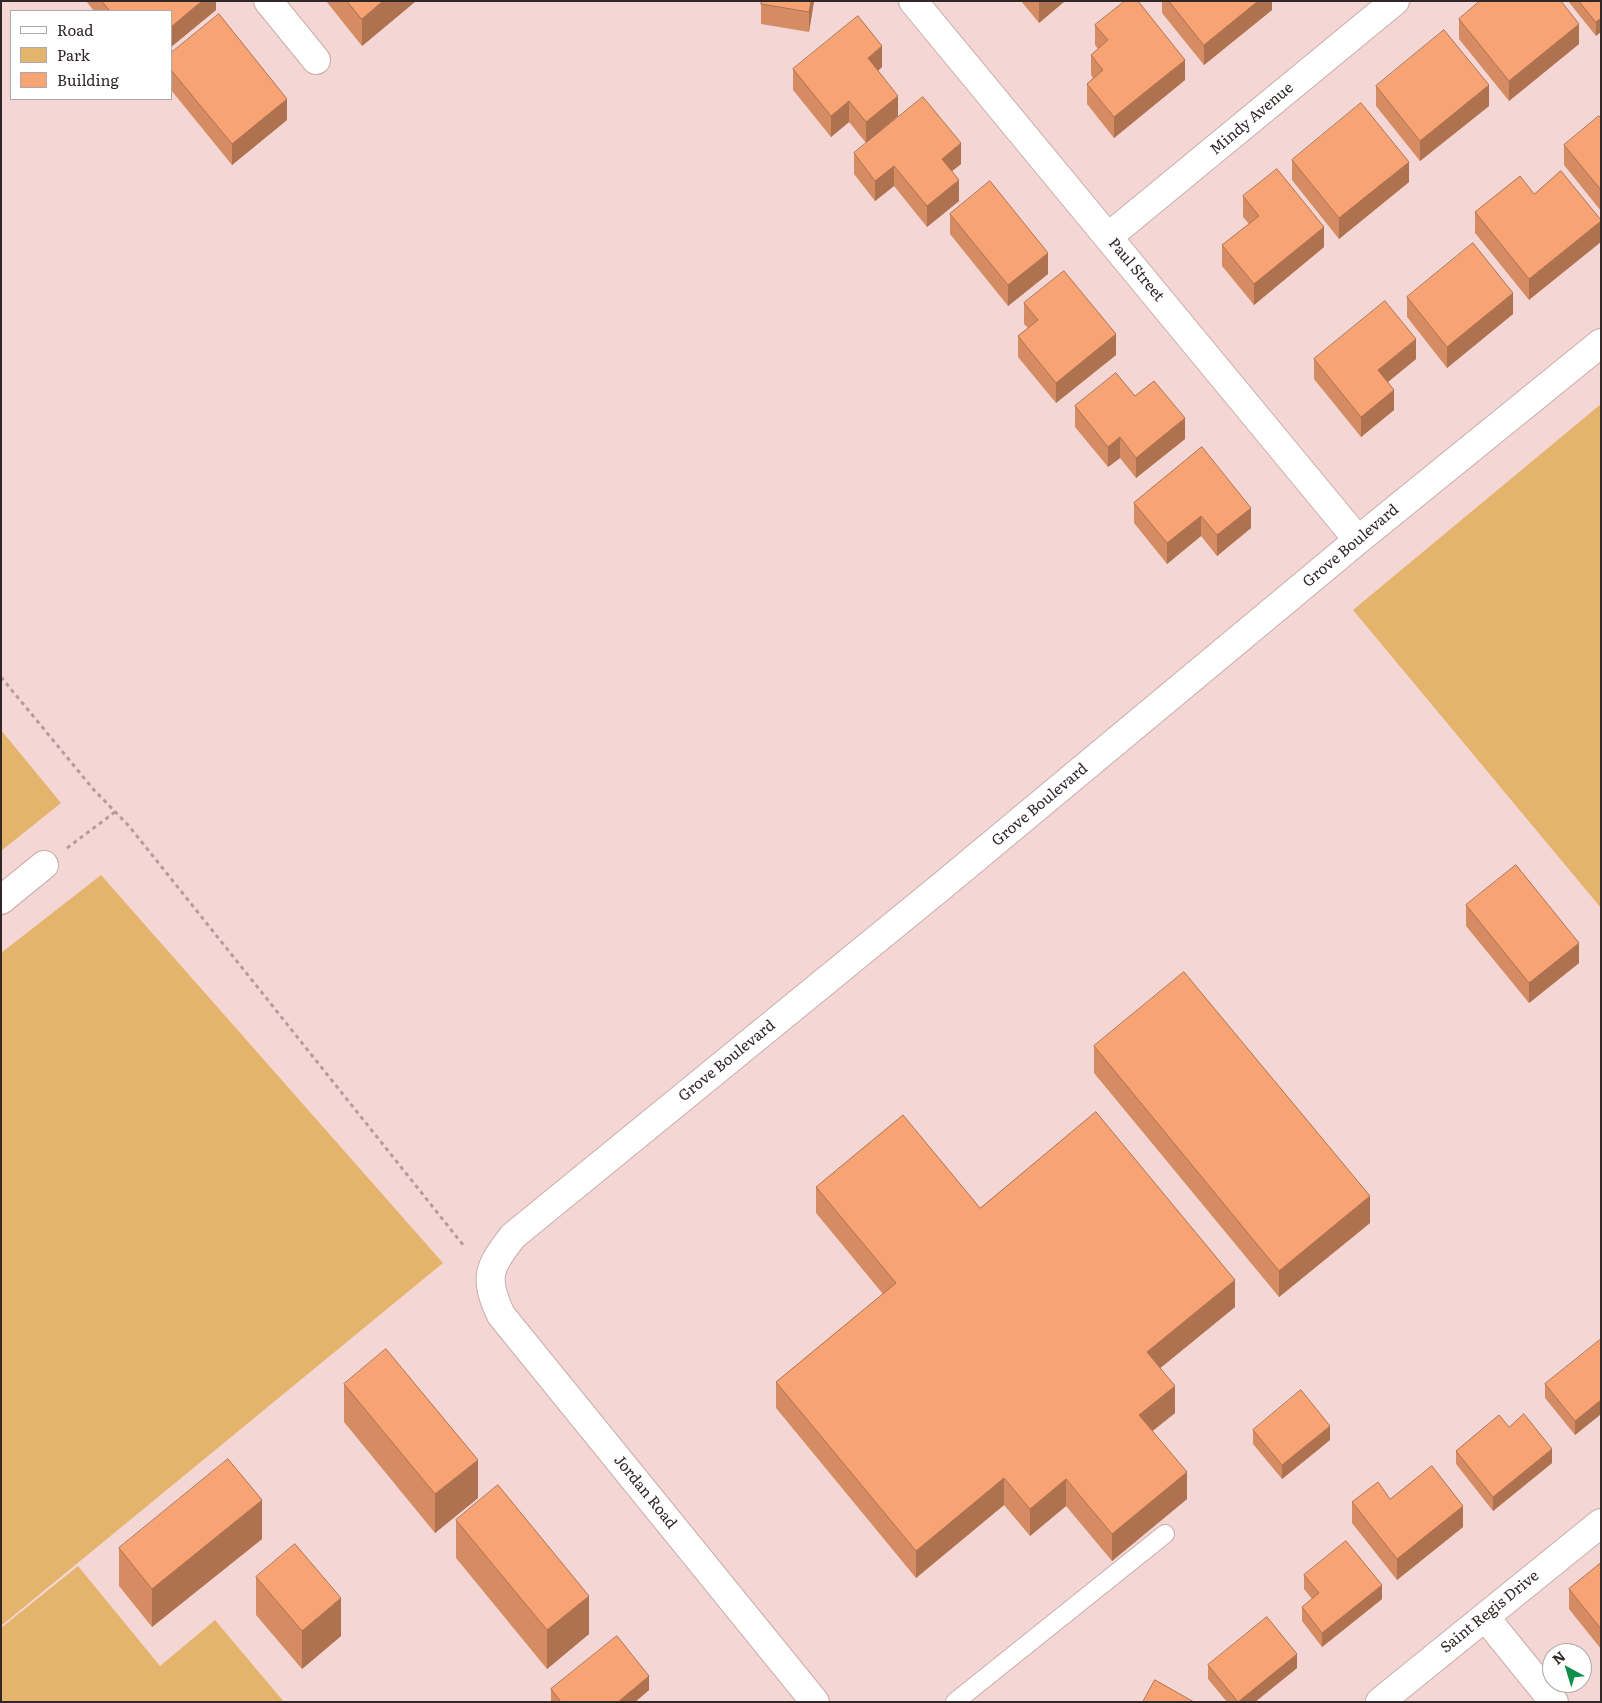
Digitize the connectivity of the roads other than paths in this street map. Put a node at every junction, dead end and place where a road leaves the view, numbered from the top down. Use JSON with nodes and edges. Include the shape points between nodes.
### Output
{"nodes":[{"id":1,"x":268,"y":1,"type":"edge"},
{"id":2,"x":913,"y":1,"type":"edge"},
{"id":3,"x":1395,"y":1,"type":"edge"},
{"id":4,"x":316,"y":60,"type":"dead end"},
{"id":5,"x":1108,"y":236,"type":"junction"},
{"id":6,"x":1601,"y":343,"type":"edge"},
{"id":7,"x":1358,"y":540,"type":"junction"},
{"id":8,"x":44,"y":865,"type":"road end"},
{"id":9,"x":1,"y":900,"type":"edge"},
{"id":10,"x":491,"y":1275,"type":"joint"},
{"id":11,"x":1601,"y":1523,"type":"edge"},
{"id":12,"x":1165,"y":1534,"type":"dead end"},
{"id":13,"x":1485,"y":1617,"type":"junction"},
{"id":14,"x":816,"y":1702,"type":"edge"},
{"id":15,"x":955,"y":1702,"type":"edge"},
{"id":16,"x":1380,"y":1702,"type":"edge"},
{"id":17,"x":1554,"y":1702,"type":"edge"}],
"edges":[{"from":1,"to":4,"type":"street"},
{"from":2,"to":5,"type":"street","name":"Paul Street"},
{"from":3,"to":5,"type":"street","name":"Mindy Avenue"},
{"from":5,"to":7,"type":"street","name":"Paul Street"},
{"from":6,"to":7,"type":"street","name":"Grove Boulevard"},
{"from":7,"to":10,"type":"street","name":"Grove Boulevard","via":[[514,1236],[495,1260]]},
{"from":8,"to":9,"type":"street"},
{"from":10,"to":14,"type":"street","name":"Jordan Road","via":[[491,1294],[509,1325]]},
{"from":11,"to":13,"type":"street","name":"Saint Regis Drive"},
{"from":12,"to":15,"type":"lane"},
{"from":13,"to":16,"type":"street","name":"Saint Regis Drive"},
{"from":13,"to":17,"type":"street"}]}
